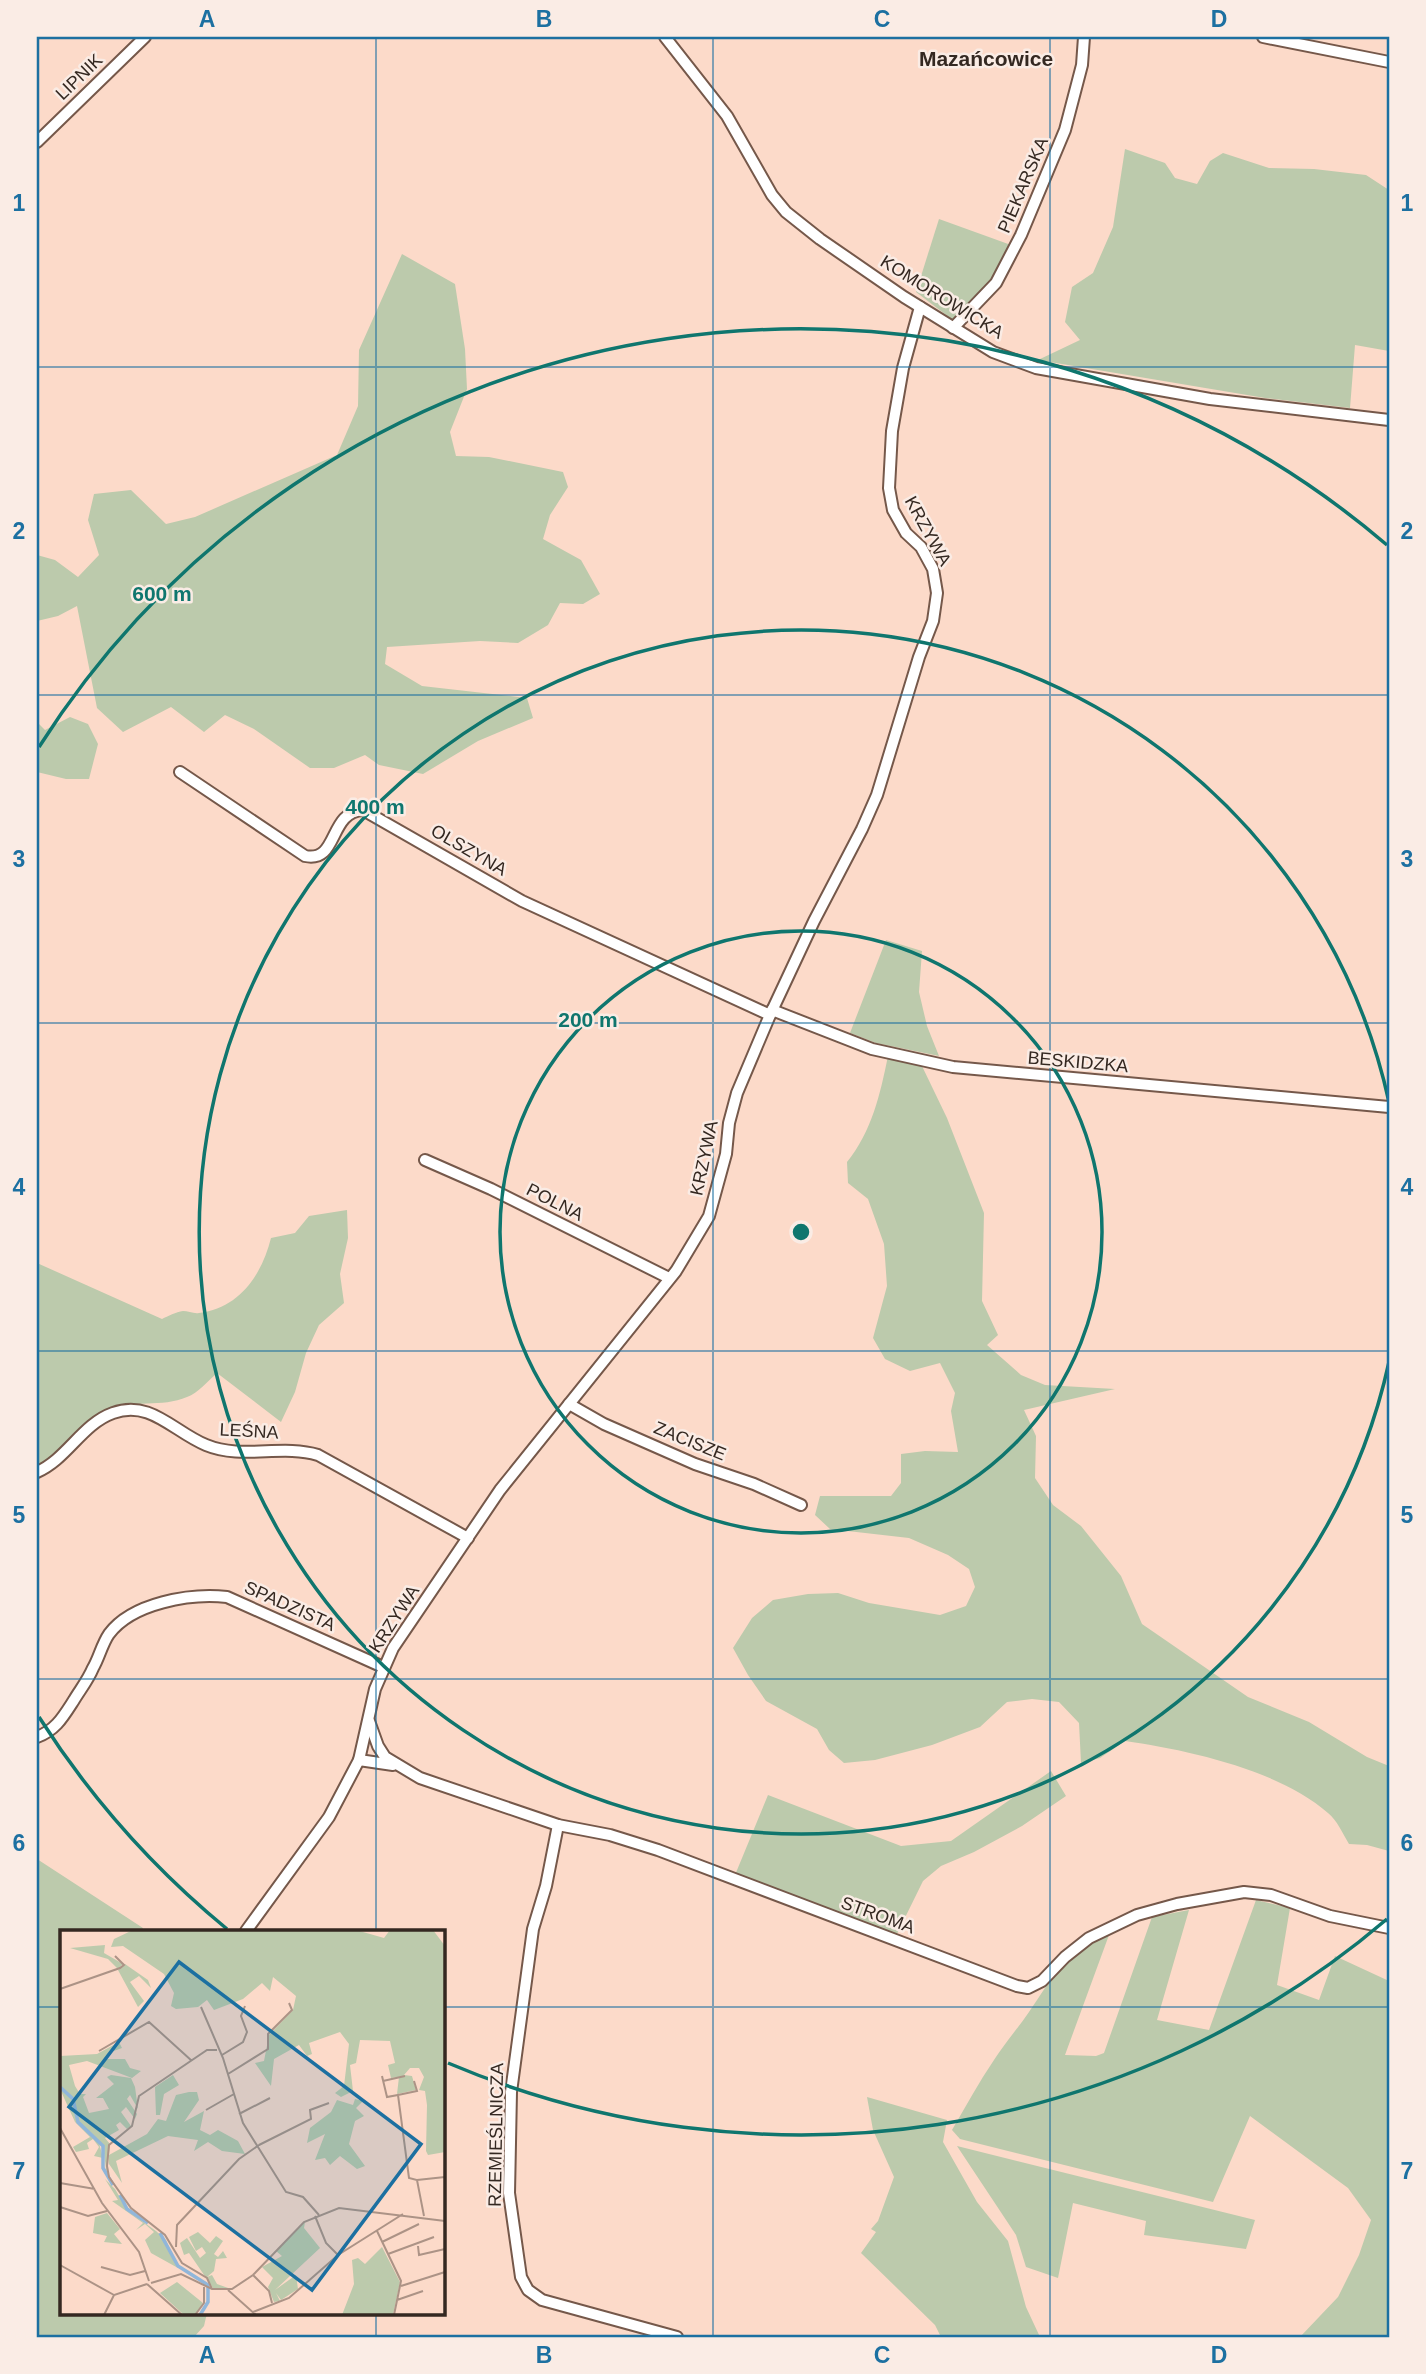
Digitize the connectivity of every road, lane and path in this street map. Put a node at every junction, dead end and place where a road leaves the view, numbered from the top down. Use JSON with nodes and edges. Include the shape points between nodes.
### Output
{"nodes":[{"id":1,"x":145,"y":37,"type":"edge"},
{"id":2,"x":665,"y":37,"type":"edge"},
{"id":3,"x":1084,"y":37,"type":"edge"},
{"id":4,"x":1263,"y":37,"type":"edge"},
{"id":5,"x":1389,"y":62,"type":"edge"},
{"id":6,"x":37,"y":142,"type":"edge"},
{"id":7,"x":920,"y":307,"type":"junction"},
{"id":8,"x":953,"y":328,"type":"junction"},
{"id":9,"x":1389,"y":420,"type":"edge"},
{"id":10,"x":180,"y":772,"type":"dead end"},
{"id":11,"x":771,"y":1013,"type":"junction"},
{"id":12,"x":1389,"y":1107,"type":"edge"},
{"id":13,"x":425,"y":1160,"type":"dead end"},
{"id":14,"x":669,"y":1278,"type":"junction"},
{"id":15,"x":569,"y":1404,"type":"junction"},
{"id":16,"x":37,"y":1472,"type":"edge"},
{"id":17,"x":801,"y":1505,"type":"dead end"},
{"id":18,"x":468,"y":1538,"type":"junction"},
{"id":19,"x":383,"y":1667,"type":"junction"},
{"id":20,"x":369,"y":1720,"type":"junction"},
{"id":21,"x":37,"y":1737,"type":"edge"},
{"id":22,"x":359,"y":1760,"type":"junction"},
{"id":23,"x":396,"y":1765,"type":"junction"},
{"id":24,"x":558,"y":1825,"type":"junction"},
{"id":25,"x":1389,"y":1928,"type":"edge"},
{"id":26,"x":247,"y":1930,"type":"edge"},
{"id":27,"x":677,"y":2337,"type":"edge"}],
"edges":[{"from":1,"to":6,"type":"street","name":"LIPNIK"},
{"from":2,"to":7,"type":"street","name":"KOMOROWICKA","via":[[727,116],[786,212]]},
{"from":3,"to":8,"type":"street","name":"PIEKARSKA","via":[[1082,65],[1065,130],[1021,234],[996,283]]},
{"from":4,"to":5,"type":"street"},
{"from":7,"to":8,"type":"street","name":"KOMOROWICKA"},
{"from":7,"to":11,"type":"street","name":"KRZYWA","via":[[891,431],[889,488],[893,510],[933,569],[937,593],[933,621],[877,794]]},
{"from":8,"to":9,"type":"street","name":"KOMOROWICKA","via":[[993,352],[1037,368],[1210,399]]},
{"from":10,"to":11,"type":"street","name":"OLSZYNA","via":[[305,856],[321,856],[345,816],[363,810],[522,901]]},
{"from":11,"to":12,"type":"street","name":"BESKIDZKA","via":[[872,1049],[953,1067]]},
{"from":11,"to":14,"type":"street","name":"KRZYWA","via":[[737,1093],[709,1216]]},
{"from":13,"to":14,"type":"street","name":"POLNA"},
{"from":14,"to":15,"type":"street","name":"KRZYWA"},
{"from":15,"to":17,"type":"street","name":"ZACISZE","via":[[695,1464]]},
{"from":15,"to":18,"type":"street","name":"KRZYWA"},
{"from":16,"to":18,"type":"street","name":"LEŚNA","via":[[103,1418],[130,1408],[142,1409],[219,1450],[318,1455]]},
{"from":18,"to":19,"type":"street","name":"KRZYWA"},
{"from":19,"to":20,"type":"street","name":"KRZYWA"},
{"from":19,"to":21,"type":"street","name":"SPADZISTA","via":[[227,1597],[205,1595],[143,1608],[124,1618],[108,1636],[59,1723]]},
{"from":20,"to":22,"type":"street","name":"KRZYWA"},
{"from":20,"to":23,"type":"street","name":"STROMA","via":[[378,1746]]},
{"from":22,"to":23,"type":"street"},
{"from":22,"to":26,"type":"street","name":"KRZYWA","via":[[329,1817]]},
{"from":23,"to":24,"type":"street","name":"STROMA","via":[[420,1778]]},
{"from":24,"to":25,"type":"street","name":"STROMA","via":[[658,1850],[1028,1988],[1042,1982],[1089,1938],[1137,1915],[1244,1892],[1271,1895],[1330,1916]]},
{"from":24,"to":27,"type":"street","name":"RZEMIEŚLNICZA","via":[[533,1929],[511,2092],[509,2193],[521,2277],[528,2290],[542,2300]]}]}
